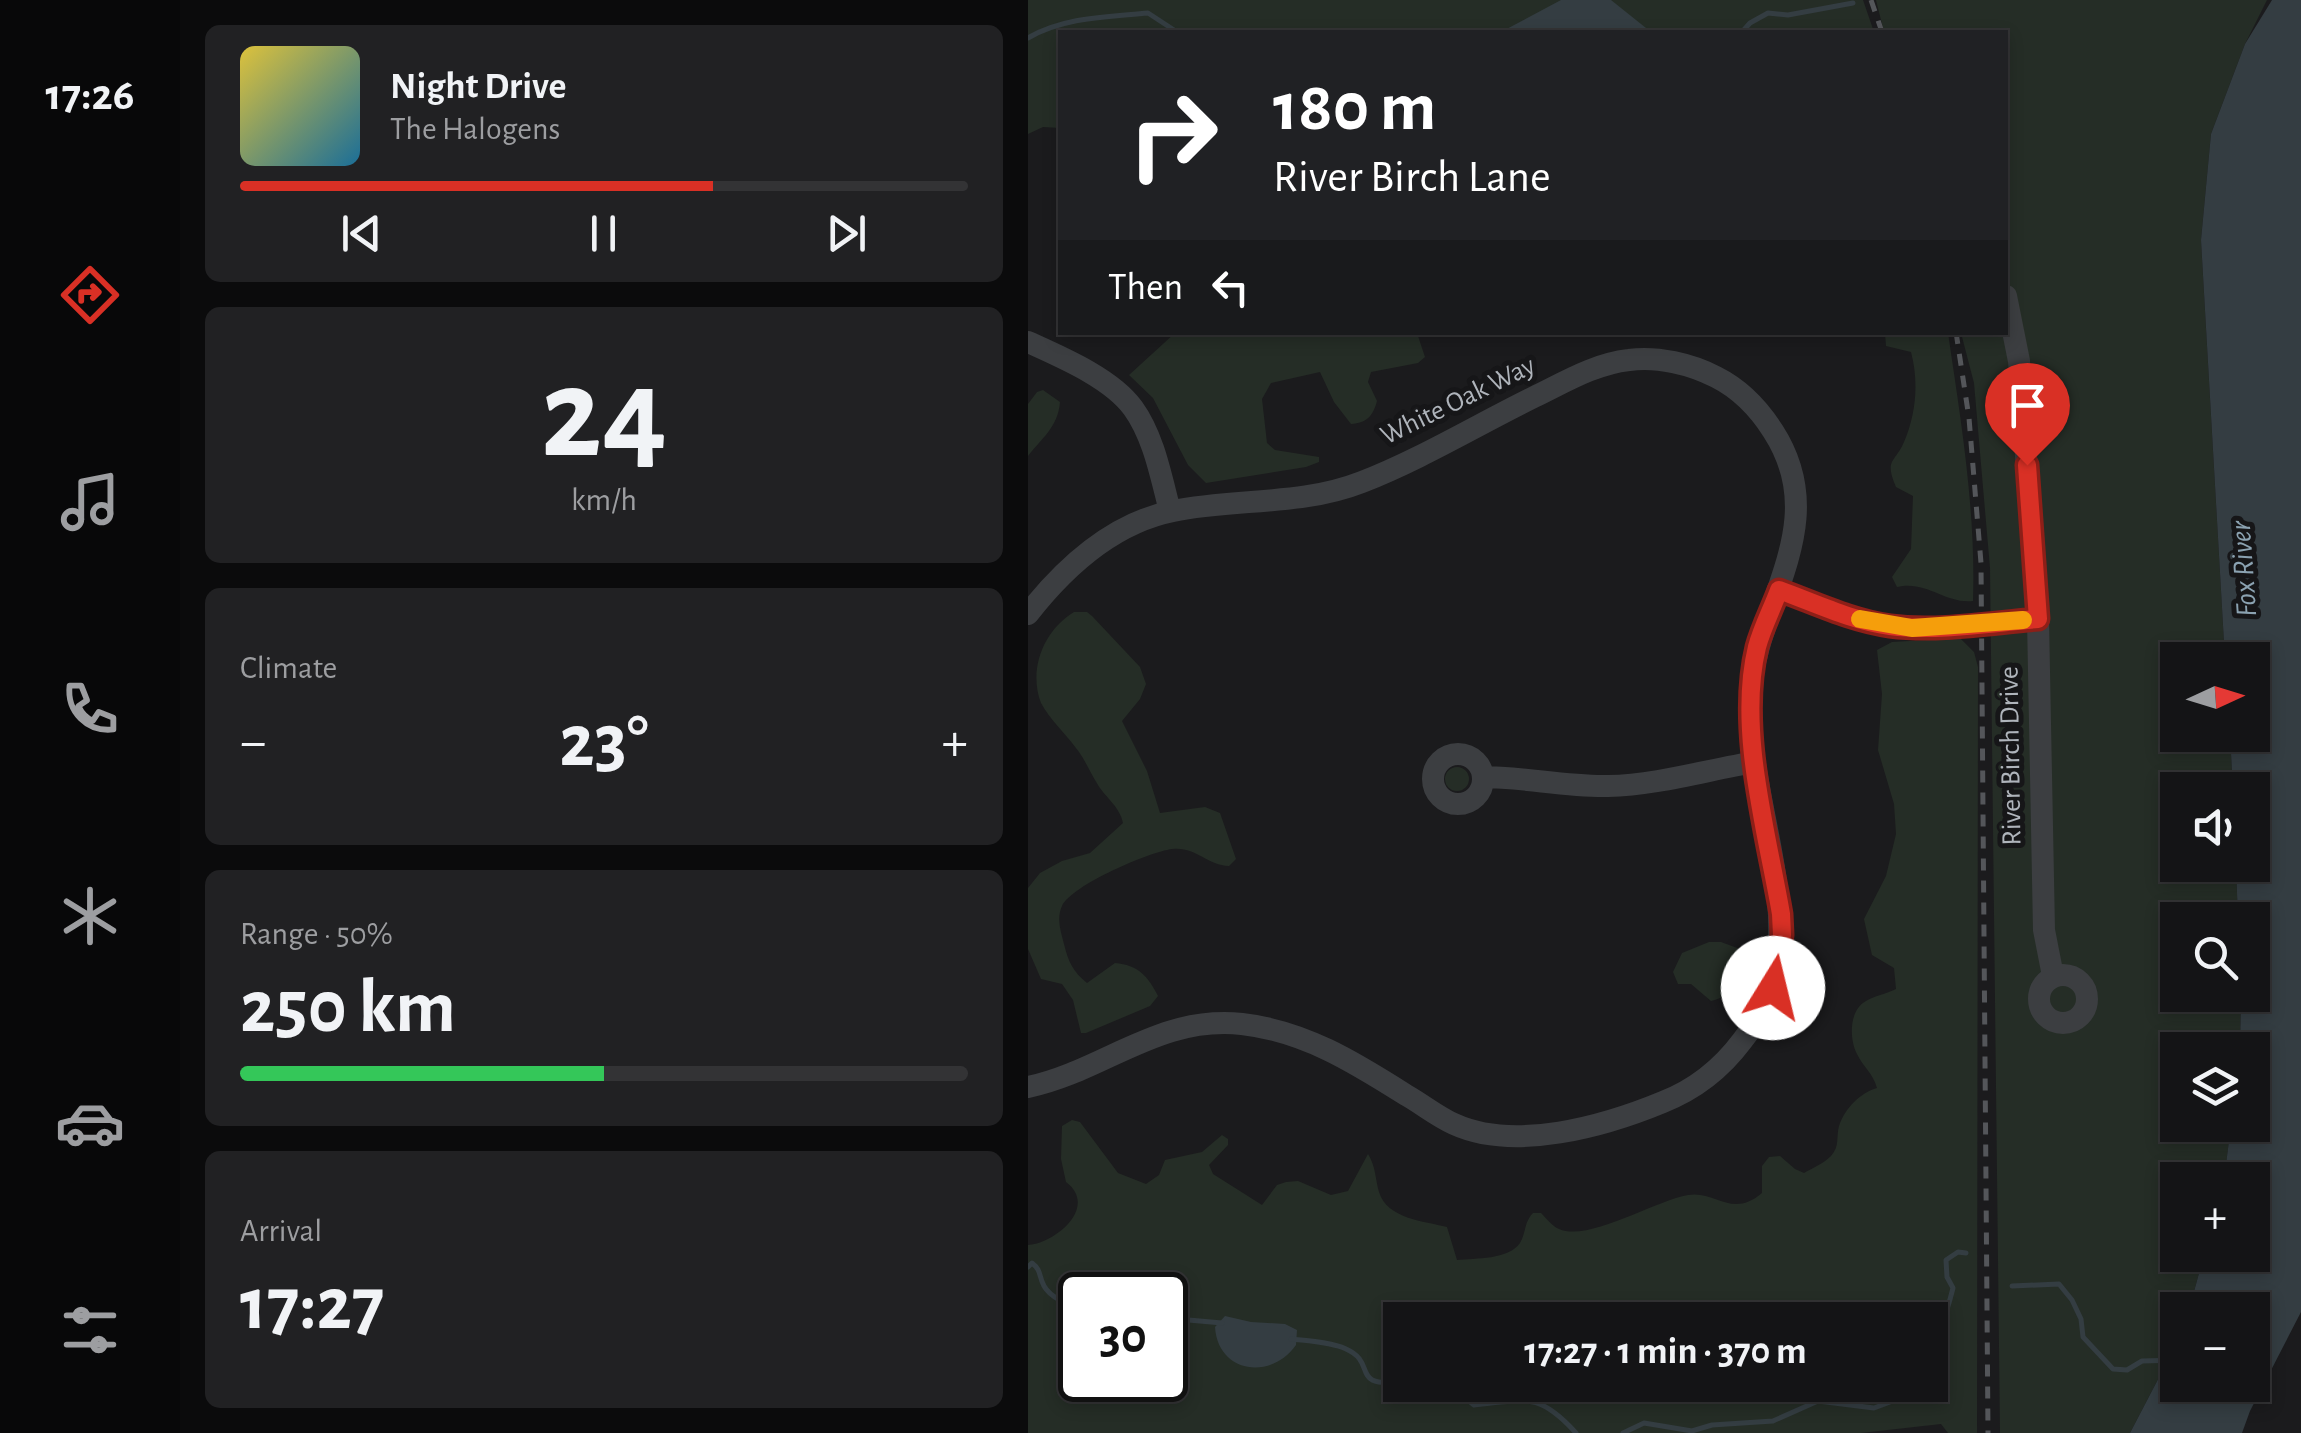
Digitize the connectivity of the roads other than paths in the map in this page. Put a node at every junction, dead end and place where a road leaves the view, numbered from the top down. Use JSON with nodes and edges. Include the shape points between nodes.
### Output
{"nodes":[{"id":1,"x":2008,"y":306,"type":"edge"},
{"id":2,"x":1028,"y":342,"type":"edge"},
{"id":3,"x":1170,"y":511,"type":"junction"},
{"id":4,"x":1779,"y":590,"type":"junction"},
{"id":5,"x":1028,"y":614,"type":"edge"},
{"id":6,"x":2038,"y":619,"type":"junction"},
{"id":7,"x":1755,"y":762,"type":"junction"},
{"id":8,"x":1483,"y":777,"type":"dead end"},
{"id":9,"x":2053,"y":976,"type":"dead end"},
{"id":10,"x":1028,"y":1088,"type":"edge"}],
"edges":[{"from":1,"to":6,"type":"street","name":"River Birch Drive","via":[[2019,361]]},
{"from":2,"to":3,"type":"street","via":[[1062,345],[1133,407],[1156,456]]},
{"from":3,"to":4,"type":"street","name":"White Oak Way","via":[[1314,497],[1584,372],[1632,359],[1660,360],[1717,377],[1749,400],[1783,446],[1796,492],[1796,533]]},
{"from":3,"to":5,"type":"street","name":"White Oak Way","via":[[1096,546]]},
{"from":4,"to":6,"type":"street","via":[[1888,626]]},
{"from":4,"to":7,"type":"street","name":"White Oak Way","via":[[1757,647],[1750,702]]},
{"from":6,"to":9,"type":"street","name":"River Birch Drive","via":[[2044,930]]},
{"from":7,"to":8,"type":"street","via":[[1613,786]]},
{"from":7,"to":10,"type":"street","name":"White Oak Way","via":[[1781,914],[1773,988],[1722,1067],[1670,1100],[1553,1134],[1490,1135],[1456,1125],[1305,1038],[1216,1022],[1134,1043]]}]}
